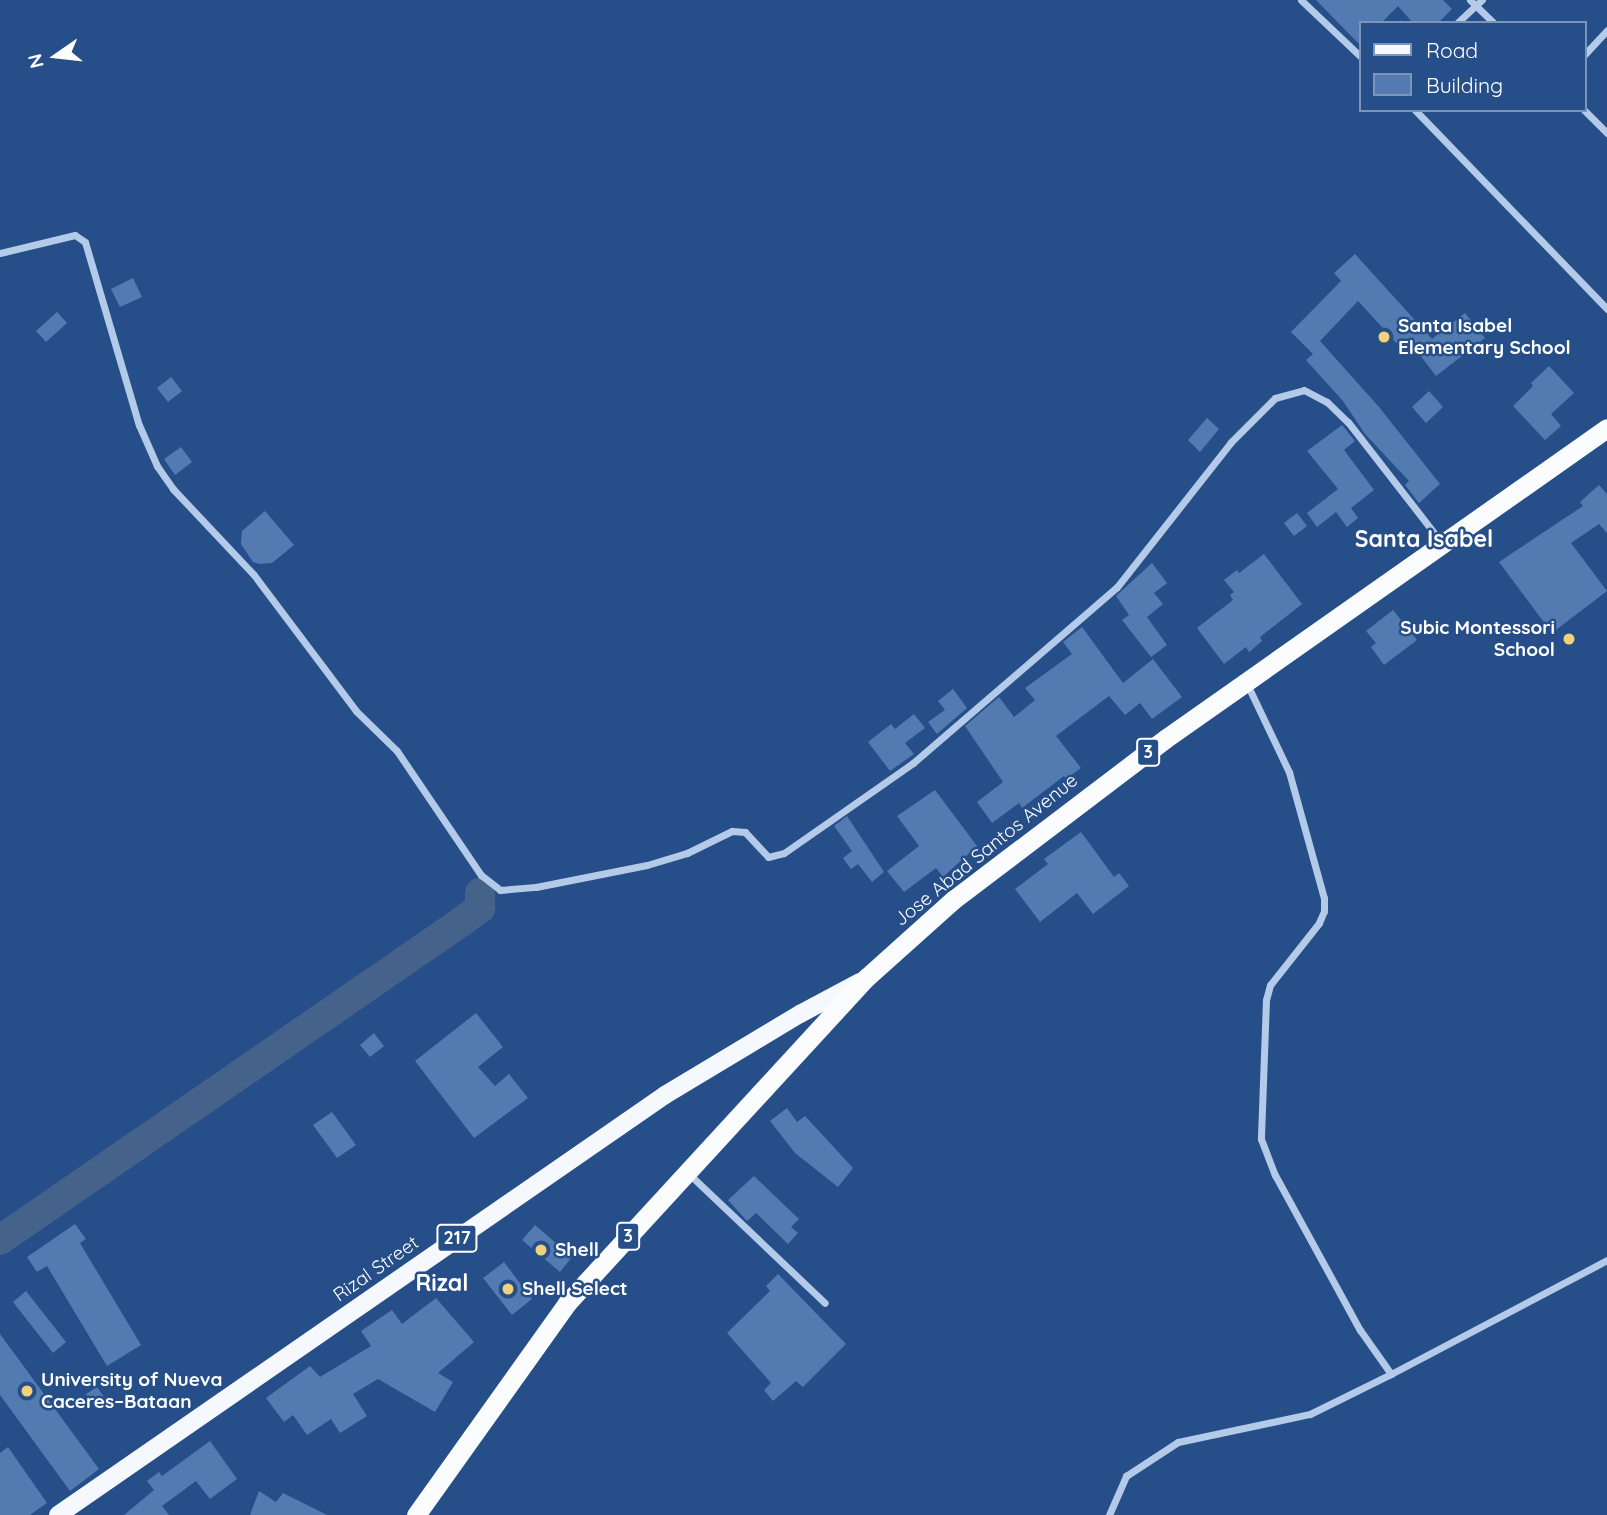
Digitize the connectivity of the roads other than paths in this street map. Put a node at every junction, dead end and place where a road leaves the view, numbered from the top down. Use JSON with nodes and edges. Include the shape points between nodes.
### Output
{"nodes":[{"id":1,"x":1301,"y":0,"type":"edge"},
{"id":2,"x":1476,"y":2,"type":"edge"},
{"id":3,"x":1459,"y":21,"type":"edge"},
{"id":4,"x":1492,"y":21,"type":"edge"},
{"id":5,"x":1607,"y":30,"type":"edge"},
{"id":6,"x":1586,"y":53,"type":"edge"},
{"id":7,"x":1358,"y":54,"type":"edge"},
{"id":8,"x":1417,"y":112,"type":"edge"},
{"id":9,"x":1586,"y":112,"type":"edge"},
{"id":10,"x":1607,"y":133,"type":"edge"},
{"id":11,"x":0,"y":253,"type":"edge"},
{"id":12,"x":1607,"y":309,"type":"edge"},
{"id":13,"x":1607,"y":428,"type":"edge"},
{"id":14,"x":1443,"y":543,"type":"junction"},
{"id":15,"x":1247,"y":684,"type":"junction"},
{"id":16,"x":866,"y":978,"type":"junction"},
{"id":17,"x":686,"y":1171,"type":"junction"},
{"id":18,"x":1607,"y":1260,"type":"edge"},
{"id":19,"x":825,"y":1303,"type":"dead end"},
{"id":20,"x":1391,"y":1374,"type":"junction"},
{"id":21,"x":58,"y":1515,"type":"edge"},
{"id":22,"x":416,"y":1515,"type":"edge"},
{"id":23,"x":1109,"y":1515,"type":"edge"}],
"edges":[{"from":1,"to":7,"type":"street"},
{"from":2,"to":3,"type":"street"},
{"from":2,"to":4,"type":"street"},
{"from":5,"to":6,"type":"street"},
{"from":8,"to":12,"type":"street"},
{"from":9,"to":10,"type":"street"},
{"from":11,"to":14,"type":"street","via":[[75,235],[85,242],[139,425],[157,466],[254,575],[356,711],[397,751],[481,875],[499,890],[647,865],[687,853],[732,831],[744,832],[768,857],[783,853],[913,763],[1117,587],[1231,442],[1275,398],[1304,390],[1327,402],[1348,422]]},
{"from":13,"to":14,"type":"highway","name":"Jose Abad Santos Avenue","number":"3"},
{"from":14,"to":15,"type":"highway","name":"Jose Abad Santos Avenue","number":"3"},
{"from":15,"to":16,"type":"highway","name":"Jose Abad Santos Avenue","number":"3","via":[[1165,739],[953,900]]},
{"from":15,"to":20,"type":"street","via":[[1289,772],[1324,898],[1319,923],[1270,985],[1266,1000],[1262,1139],[1275,1175],[1360,1330]]},
{"from":16,"to":17,"type":"highway","name":"Jose Abad Santos Avenue","number":"3"},
{"from":16,"to":21,"type":"main road","name":"Rizal Street","number":"217","via":[[665,1095]]},
{"from":17,"to":19,"type":"street"},
{"from":17,"to":22,"type":"highway","name":"Jose Abad Santos Avenue","number":"3","via":[[567,1303]]},
{"from":18,"to":20,"type":"street"},
{"from":20,"to":23,"type":"street","via":[[1310,1414],[1178,1442],[1126,1476]]}]}
